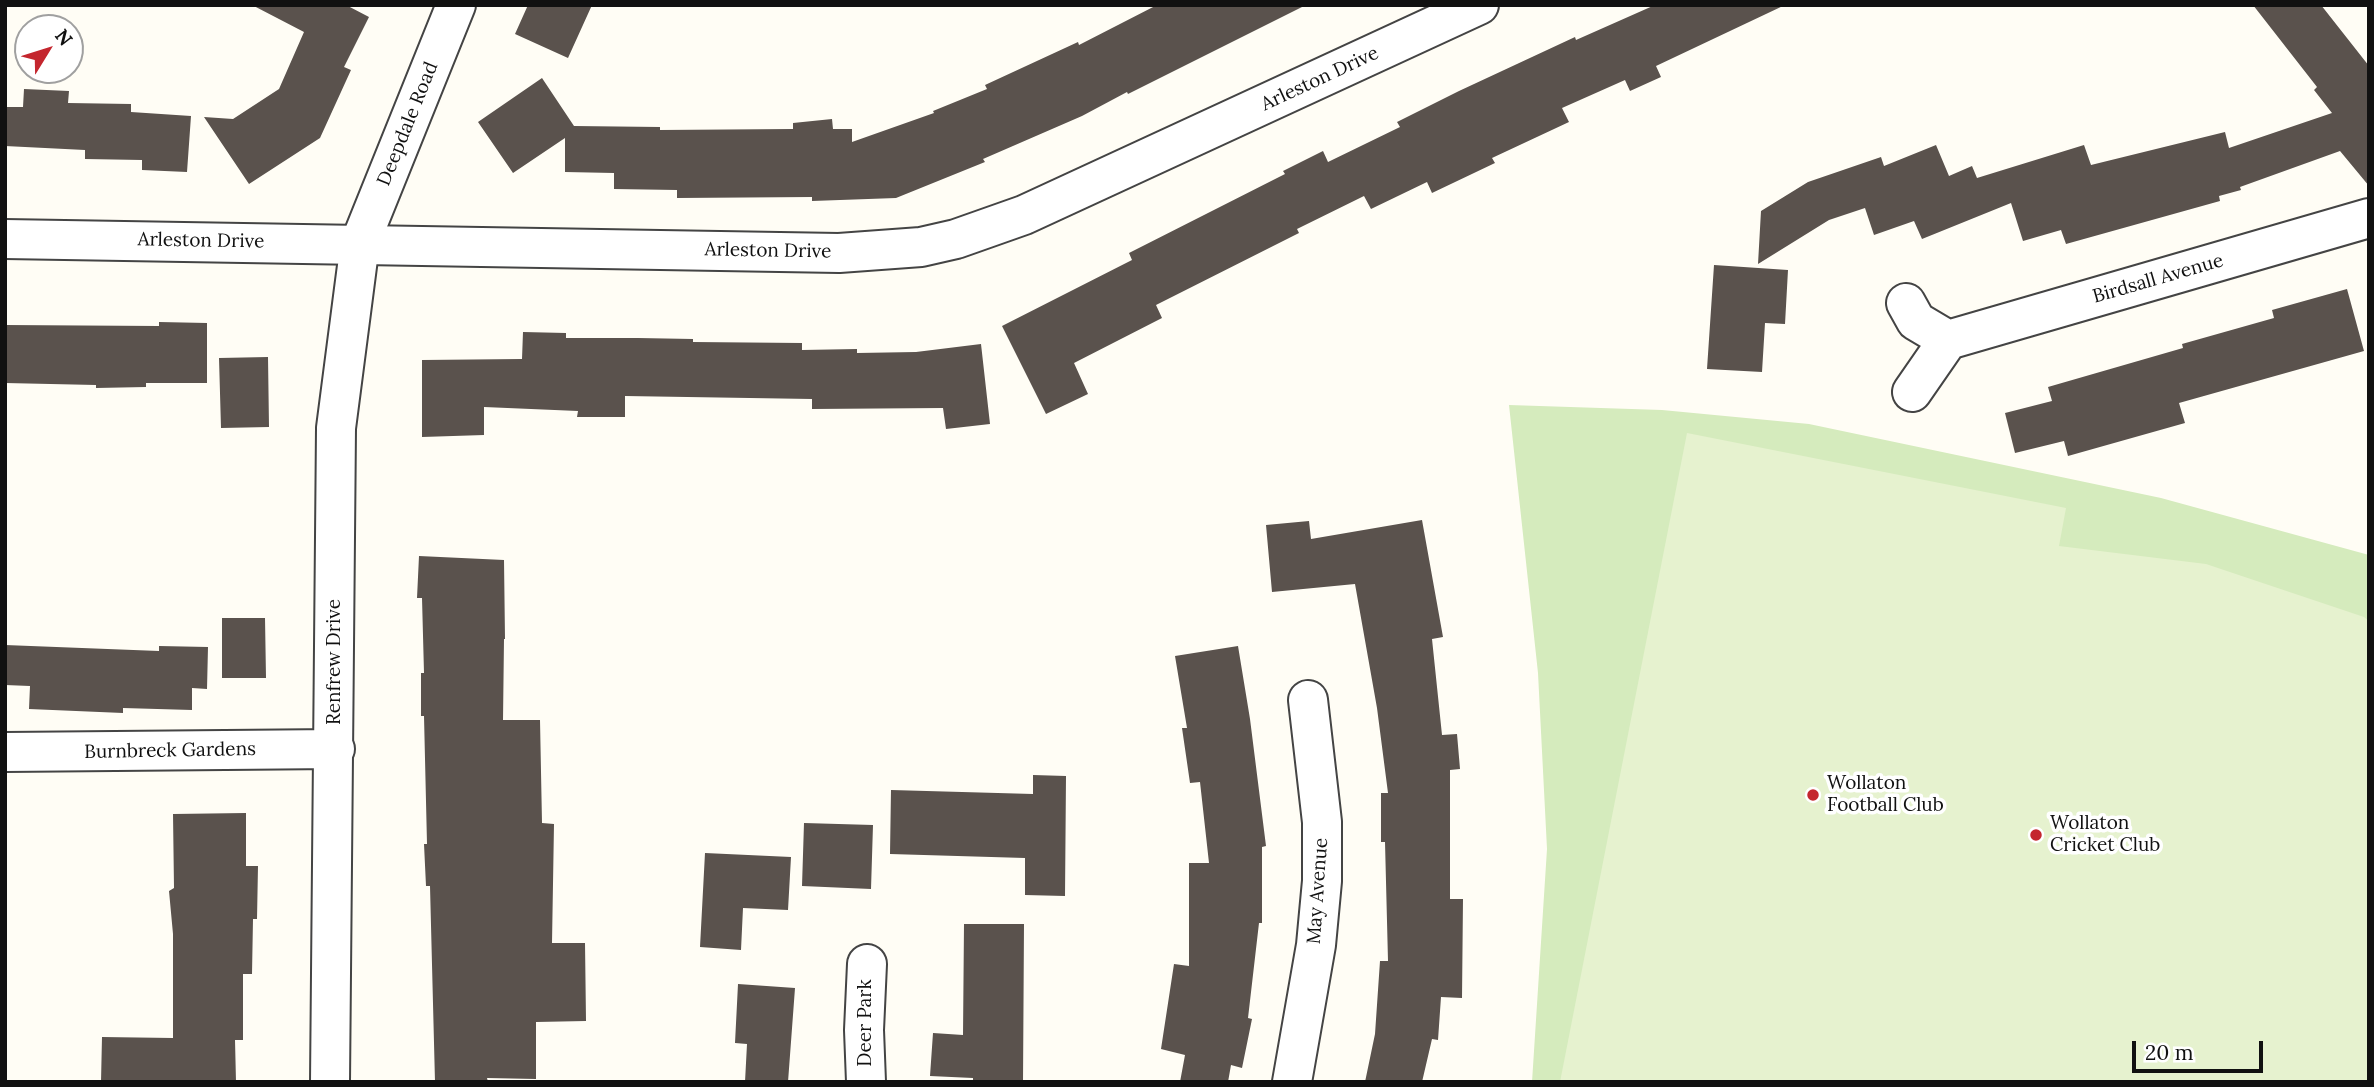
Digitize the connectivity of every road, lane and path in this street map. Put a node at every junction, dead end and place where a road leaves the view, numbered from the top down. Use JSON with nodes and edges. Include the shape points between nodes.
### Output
{"nodes":[{"id":1,"x":456,"y":5,"type":"edge"},
{"id":2,"x":1479,"y":5,"type":"edge"},
{"id":3,"x":2369,"y":218,"type":"edge"},
{"id":4,"x":5,"y":239,"type":"edge"},
{"id":5,"x":360,"y":243,"type":"junction"},
{"id":6,"x":1906,"y":303,"type":"dead end"},
{"id":7,"x":1948,"y":340,"type":"junction"},
{"id":8,"x":1912,"y":392,"type":"dead end"},
{"id":9,"x":1308,"y":700,"type":"dead end"},
{"id":10,"x":335,"y":749,"type":"junction"},
{"id":11,"x":5,"y":752,"type":"edge"},
{"id":12,"x":867,"y":964,"type":"dead end"},
{"id":13,"x":330,"y":1082,"type":"edge"},
{"id":14,"x":866,"y":1082,"type":"edge"},
{"id":15,"x":1292,"y":1082,"type":"edge"}],
"edges":[{"from":1,"to":5,"type":"street","name":"Deepdale Road"},
{"from":2,"to":5,"type":"street","name":"Arleston Drive","via":[[1024,215],[921,247],[839,253]]},
{"from":3,"to":7,"type":"street","name":"Birdsall Avenue"},
{"from":4,"to":5,"type":"street","name":"Arleston Drive"},
{"from":5,"to":10,"type":"street","name":"Renfrew Drive","via":[[336,428]]},
{"from":6,"to":7,"type":"street","via":[[1916,321]]},
{"from":7,"to":8,"type":"street"},
{"from":9,"to":15,"type":"street","name":"May Avenue","via":[[1322,822],[1322,881]]},
{"from":10,"to":11,"type":"street","name":"Burnbreck Gardens"},
{"from":10,"to":13,"type":"street","name":"Renfrew Drive"},
{"from":12,"to":14,"type":"street","name":"Deer Park"}]}
